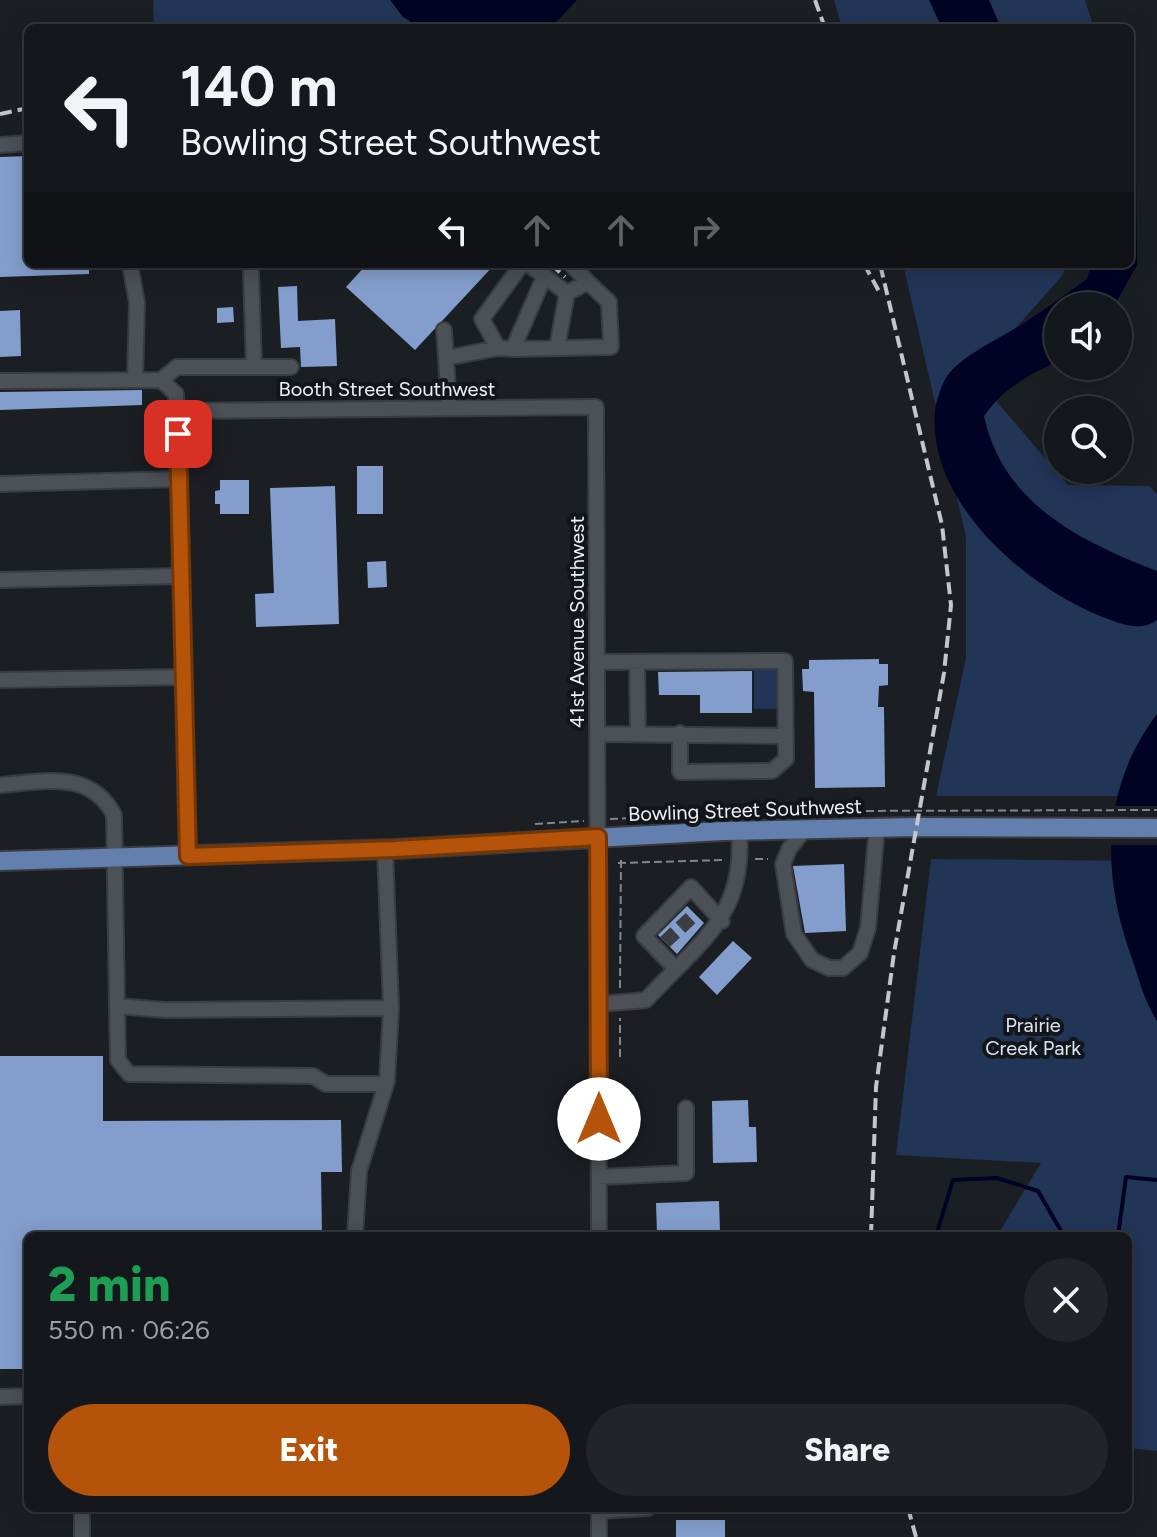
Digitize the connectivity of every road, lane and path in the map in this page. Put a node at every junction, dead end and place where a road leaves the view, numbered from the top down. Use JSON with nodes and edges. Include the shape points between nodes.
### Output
{"nodes":[{"id":1,"x":24,"y":143,"type":"edge"},
{"id":2,"x":0,"y":145,"type":"edge"},
{"id":3,"x":131,"y":268,"type":"edge"},
{"id":4,"x":519,"y":268,"type":"edge"},
{"id":5,"x":533,"y":268,"type":"edge"},
{"id":6,"x":575,"y":268,"type":"edge"},
{"id":7,"x":251,"y":272,"type":"dead end"},
{"id":8,"x":544,"y":277,"type":"junction"},
{"id":9,"x":588,"y":282,"type":"junction"},
{"id":10,"x":567,"y":293,"type":"junction"},
{"id":11,"x":444,"y":330,"type":"dead end"},
{"id":12,"x":498,"y":348,"type":"junction"},
{"id":13,"x":557,"y":348,"type":"junction"},
{"id":14,"x":513,"y":349,"type":"junction"},
{"id":15,"x":446,"y":358,"type":"junction"},
{"id":16,"x":254,"y":367,"type":"junction"},
{"id":17,"x":291,"y":367,"type":"dead end"},
{"id":18,"x":135,"y":380,"type":"junction"},
{"id":19,"x":161,"y":380,"type":"junction"},
{"id":20,"x":0,"y":381,"type":"edge"},
{"id":21,"x":596,"y":407,"type":"joint"},
{"id":22,"x":449,"y":408,"type":"junction"},
{"id":23,"x":178,"y":411,"type":"junction"},
{"id":24,"x":178,"y":479,"type":"junction"},
{"id":25,"x":0,"y":484,"type":"edge"},
{"id":26,"x":181,"y":576,"type":"junction"},
{"id":27,"x":0,"y":580,"type":"edge"},
{"id":28,"x":598,"y":662,"type":"junction"},
{"id":29,"x":637,"y":662,"type":"junction"},
{"id":30,"x":183,"y":677,"type":"junction"},
{"id":31,"x":0,"y":680,"type":"edge"},
{"id":32,"x":680,"y":733,"type":"junction"},
{"id":33,"x":598,"y":734,"type":"junction"},
{"id":34,"x":638,"y":734,"type":"junction"},
{"id":35,"x":786,"y":736,"type":"junction"},
{"id":36,"x":0,"y":785,"type":"edge"},
{"id":37,"x":1157,"y":810,"type":"edge"},
{"id":38,"x":1082,"y":818,"type":"junction"},
{"id":39,"x":877,"y":827,"type":"junction"},
{"id":40,"x":1157,"y":828,"type":"edge"},
{"id":41,"x":805,"y":829,"type":"junction"},
{"id":42,"x":739,"y":831,"type":"junction"},
{"id":43,"x":598,"y":837,"type":"junction"},
{"id":44,"x":385,"y":849,"type":"junction"},
{"id":45,"x":188,"y":856,"type":"junction"},
{"id":46,"x":115,"y":858,"type":"junction"},
{"id":47,"x":621,"y":858,"type":"dead end"},
{"id":48,"x":770,"y":859,"type":"dead end"},
{"id":49,"x":741,"y":860,"type":"junction"},
{"id":50,"x":0,"y":861,"type":"edge"},
{"id":51,"x":619,"y":863,"type":"junction"},
{"id":52,"x":722,"y":921,"type":"junction"},
{"id":53,"x":675,"y":968,"type":"junction"},
{"id":54,"x":620,"y":1002,"type":"junction"},
{"id":55,"x":600,"y":1004,"type":"junction"},
{"id":56,"x":117,"y":1006,"type":"junction"},
{"id":57,"x":391,"y":1008,"type":"junction"},
{"id":58,"x":620,"y":1057,"type":"dead end"},
{"id":59,"x":386,"y":1084,"type":"junction"},
{"id":60,"x":686,"y":1108,"type":"dead end"},
{"id":61,"x":599,"y":1177,"type":"junction"},
{"id":62,"x":355,"y":1232,"type":"edge"},
{"id":63,"x":599,"y":1232,"type":"edge"},
{"id":64,"x":24,"y":1396,"type":"edge"},
{"id":65,"x":0,"y":1397,"type":"edge"},
{"id":66,"x":82,"y":1512,"type":"edge"},
{"id":67,"x":599,"y":1512,"type":"edge"},
{"id":68,"x":82,"y":1537,"type":"edge"},
{"id":69,"x":599,"y":1537,"type":"edge"}],
"edges":[{"from":1,"to":2,"type":"street"},
{"from":3,"to":18,"type":"street","via":[[137,303]]},
{"from":4,"to":12,"type":"street","via":[[482,319]]},
{"from":5,"to":8,"type":"street"},
{"from":6,"to":9,"type":"street"},
{"from":7,"to":16,"type":"street"},
{"from":8,"to":10,"type":"street"},
{"from":8,"to":14,"type":"street"},
{"from":9,"to":10,"type":"street"},
{"from":9,"to":13,"type":"street","via":[[609,302],[611,347]]},
{"from":10,"to":13,"type":"street"},
{"from":11,"to":15,"type":"street"},
{"from":12,"to":14,"type":"street"},
{"from":12,"to":15,"type":"street"},
{"from":13,"to":14,"type":"street"},
{"from":15,"to":22,"type":"street"},
{"from":16,"to":17,"type":"street"},
{"from":16,"to":19,"type":"street","via":[[177,367]]},
{"from":18,"to":19,"type":"street"},
{"from":18,"to":20,"type":"street"},
{"from":19,"to":23,"type":"street","via":[[176,394]]},
{"from":21,"to":22,"type":"street","name":"Booth Street Southwest"},
{"from":21,"to":28,"type":"street","name":"41st Avenue Southwest"},
{"from":22,"to":23,"type":"street","name":"Booth Street Southwest"},
{"from":23,"to":24,"type":"street"},
{"from":24,"to":25,"type":"street"},
{"from":24,"to":26,"type":"street"},
{"from":26,"to":27,"type":"street"},
{"from":26,"to":30,"type":"street"},
{"from":28,"to":29,"type":"street"},
{"from":28,"to":33,"type":"street","name":"41st Avenue Southwest"},
{"from":29,"to":34,"type":"street"},
{"from":29,"to":35,"type":"street","via":[[785,661]]},
{"from":30,"to":31,"type":"street"},
{"from":30,"to":45,"type":"street"},
{"from":32,"to":34,"type":"street"},
{"from":32,"to":35,"type":"street"},
{"from":32,"to":35,"type":"street","via":[[680,772],[772,771],[786,759]]},
{"from":33,"to":34,"type":"street"},
{"from":33,"to":43,"type":"street","name":"41st Avenue Southwest"},
{"from":36,"to":46,"type":"street","via":[[64,781],[104,796],[114,815]]},
{"from":37,"to":38,"type":"path"},
{"from":38,"to":39,"type":"main road","name":"Bowling Street Southwest"},
{"from":38,"to":40,"type":"main road","name":"Bowling Street Southwest"},
{"from":39,"to":41,"type":"main road","name":"Bowling Street Southwest"},
{"from":39,"to":41,"type":"street","via":[[868,928],[860,953],[843,968],[812,960],[794,934],[783,864]]},
{"from":41,"to":42,"type":"main road","name":"Bowling Street Southwest"},
{"from":42,"to":43,"type":"main road","name":"Bowling Street Southwest"},
{"from":42,"to":49,"type":"street"},
{"from":43,"to":44,"type":"main road","name":"Bowling Street Southwest"},
{"from":43,"to":55,"type":"street","name":"41st Avenue Southwest"},
{"from":44,"to":45,"type":"main road","name":"Bowling Street Southwest"},
{"from":44,"to":57,"type":"street"},
{"from":45,"to":46,"type":"main road","name":"Bowling Street Southwest"},
{"from":46,"to":50,"type":"main road","name":"Bowling Street Southwest"},
{"from":46,"to":56,"type":"street"},
{"from":47,"to":51,"type":"path"},
{"from":48,"to":49,"type":"path"},
{"from":49,"to":51,"type":"path"},
{"from":49,"to":52,"type":"street"},
{"from":51,"to":54,"type":"path"},
{"from":52,"to":53,"type":"street"},
{"from":52,"to":53,"type":"street","via":[[701,909],[691,887],[644,936],[662,946]]},
{"from":53,"to":54,"type":"street","via":[[646,1000]]},
{"from":54,"to":55,"type":"street"},
{"from":54,"to":58,"type":"path"},
{"from":55,"to":61,"type":"street","name":"41st Avenue Southwest"},
{"from":56,"to":57,"type":"street"},
{"from":56,"to":59,"type":"street","via":[[118,1060],[129,1074],[313,1076],[326,1084]]},
{"from":57,"to":59,"type":"street"},
{"from":59,"to":62,"type":"street","via":[[359,1171]]},
{"from":60,"to":61,"type":"street","via":[[686,1173]]},
{"from":61,"to":63,"type":"street","name":"41st Avenue Southwest"},
{"from":64,"to":65,"type":"street"},
{"from":66,"to":68,"type":"street"},
{"from":67,"to":69,"type":"street"}]}
